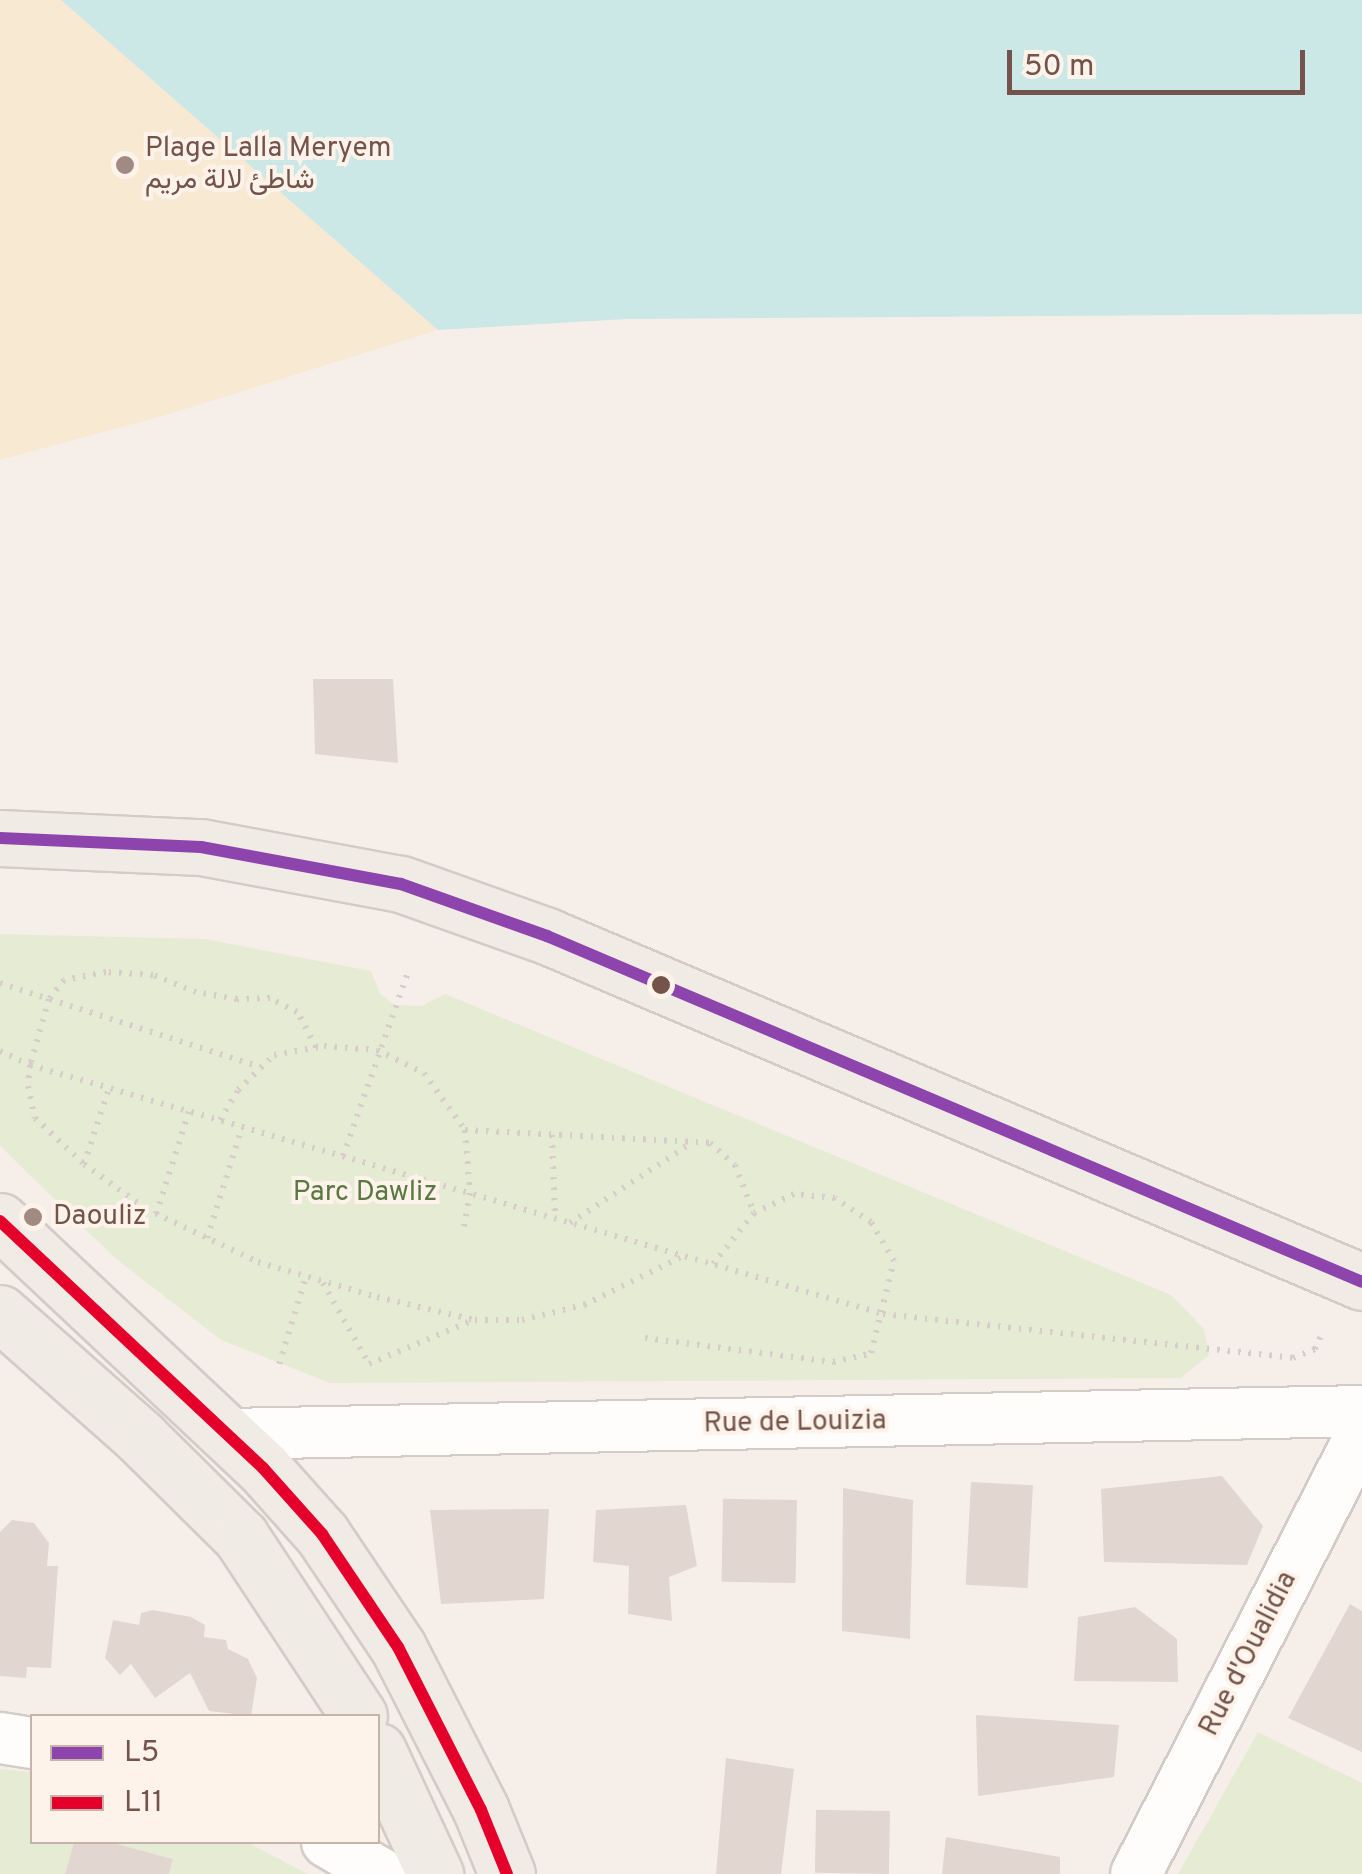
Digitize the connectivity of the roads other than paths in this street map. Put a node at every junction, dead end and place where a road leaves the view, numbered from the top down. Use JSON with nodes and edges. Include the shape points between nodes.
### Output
{"nodes":[{"id":1,"x":0,"y":838,"type":"edge"},
{"id":2,"x":0,"y":1221,"type":"edge"},
{"id":3,"x":1362,"y":1282,"type":"edge"},
{"id":4,"x":0,"y":1313,"type":"edge"},
{"id":5,"x":1362,"y":1411,"type":"edge"},
{"id":6,"x":228,"y":1434,"type":"junction"},
{"id":7,"x":1362,"y":1434,"type":"edge"},
{"id":8,"x":357,"y":1714,"type":"edge"},
{"id":9,"x":0,"y":1738,"type":"edge"},
{"id":10,"x":30,"y":1742,"type":"edge"},
{"id":11,"x":380,"y":1756,"type":"edge"},
{"id":12,"x":330,"y":1844,"type":"edge"},
{"id":13,"x":382,"y":1874,"type":"edge"},
{"id":14,"x":435,"y":1874,"type":"edge"},
{"id":15,"x":507,"y":1874,"type":"edge"},
{"id":16,"x":1136,"y":1874,"type":"edge"}],
"edges":[{"from":1,"to":3,"type":"main road","via":[[201,847],[417,889],[547,936]]},
{"from":2,"to":6,"type":"main road"},
{"from":4,"to":8,"type":"main road","via":[[241,1537]]},
{"from":5,"to":6,"type":"street","name":"Rue de Louizia"},
{"from":6,"to":15,"type":"main road","via":[[322,1534],[398,1647]]},
{"from":7,"to":16,"type":"street","name":"Rue d'Oualidia"},
{"from":9,"to":10,"type":"street"},
{"from":11,"to":14,"type":"main road"},
{"from":12,"to":13,"type":"street"}]}
